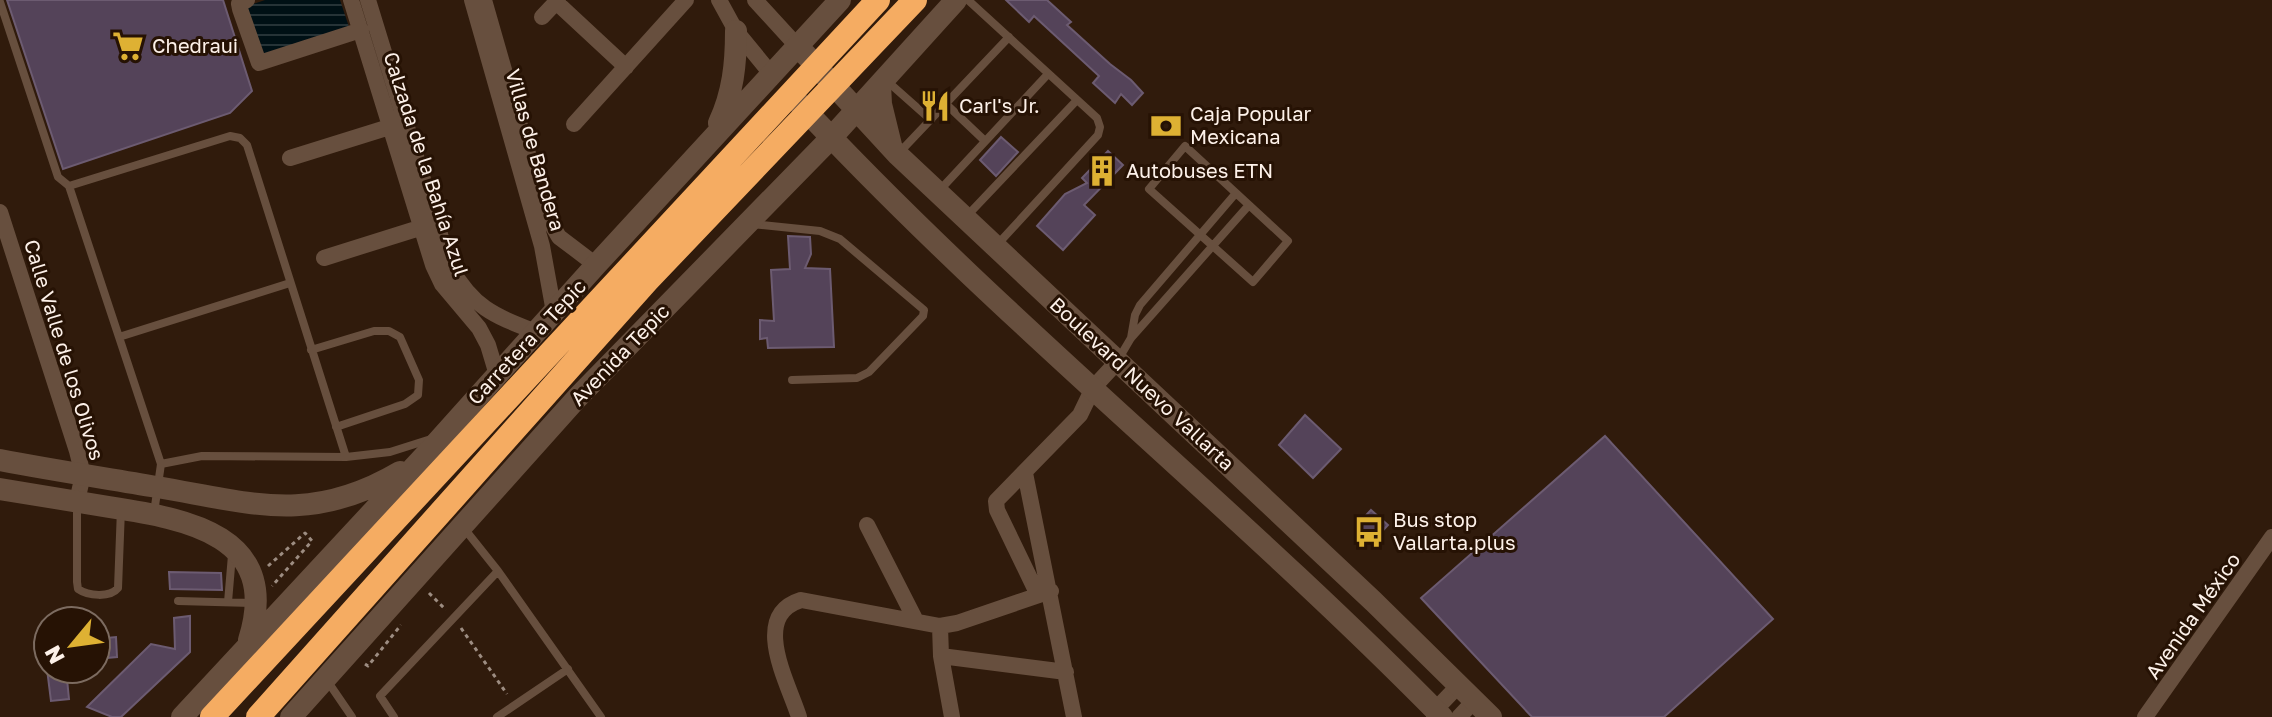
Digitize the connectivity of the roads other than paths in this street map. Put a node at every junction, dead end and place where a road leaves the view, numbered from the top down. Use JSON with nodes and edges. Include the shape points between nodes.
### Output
{"nodes":[{"id":1,"x":247,"y":0,"type":"edge"},
{"id":2,"x":351,"y":0,"type":"edge"},
{"id":3,"x":368,"y":0,"type":"edge"},
{"id":4,"x":472,"y":0,"type":"edge"},
{"id":5,"x":484,"y":0,"type":"edge"},
{"id":6,"x":686,"y":0,"type":"edge"},
{"id":7,"x":719,"y":0,"type":"edge"},
{"id":8,"x":755,"y":0,"type":"edge"},
{"id":9,"x":840,"y":0,"type":"edge"},
{"id":10,"x":878,"y":0,"type":"edge"},
{"id":11,"x":915,"y":0,"type":"edge"},
{"id":12,"x":956,"y":0,"type":"edge"},
{"id":13,"x":968,"y":0,"type":"edge"},
{"id":14,"x":557,"y":1,"type":"edge"},
{"id":15,"x":0,"y":2,"type":"edge"},
{"id":16,"x":542,"y":17,"type":"dead end"},
{"id":17,"x":361,"y":30,"type":"junction"},
{"id":18,"x":736,"y":31,"type":"junction"},
{"id":19,"x":1009,"y":37,"type":"junction"},
{"id":20,"x":798,"y":47,"type":"junction"},
{"id":21,"x":626,"y":67,"type":"junction"},
{"id":22,"x":1048,"y":74,"type":"junction"},
{"id":23,"x":772,"y":75,"type":"junction"},
{"id":24,"x":882,"y":82,"type":"junction"},
{"id":25,"x":1077,"y":100,"type":"junction"},
{"id":26,"x":946,"y":104,"type":"junction"},
{"id":27,"x":856,"y":110,"type":"junction"},
{"id":28,"x":931,"y":120,"type":"junction"},
{"id":29,"x":574,"y":124,"type":"dead end"},
{"id":30,"x":398,"y":125,"type":"junction"},
{"id":31,"x":713,"y":138,"type":"junction"},
{"id":32,"x":831,"y":138,"type":"junction"},
{"id":33,"x":985,"y":141,"type":"junction"},
{"id":34,"x":895,"y":152,"type":"junction"},
{"id":35,"x":290,"y":158,"type":"dead end"},
{"id":36,"x":69,"y":186,"type":"junction"},
{"id":37,"x":937,"y":192,"type":"junction"},
{"id":38,"x":1236,"y":193,"type":"junction"},
{"id":39,"x":1249,"y":205,"type":"junction"},
{"id":40,"x":0,"y":212,"type":"edge"},
{"id":41,"x":965,"y":219,"type":"junction"},
{"id":42,"x":747,"y":224,"type":"junction"},
{"id":43,"x":428,"y":225,"type":"junction"},
{"id":44,"x":1200,"y":235,"type":"junction"},
{"id":45,"x":559,"y":237,"type":"junction"},
{"id":46,"x":542,"y":246,"type":"junction"},
{"id":47,"x":996,"y":247,"type":"junction"},
{"id":48,"x":1214,"y":247,"type":"junction"},
{"id":49,"x":324,"y":258,"type":"dead end"},
{"id":50,"x":596,"y":265,"type":"junction"},
{"id":51,"x":290,"y":283,"type":"junction"},
{"id":52,"x":476,"y":312,"type":"junction"},
{"id":53,"x":554,"y":312,"type":"junction"},
{"id":54,"x":536,"y":332,"type":"junction"},
{"id":55,"x":119,"y":337,"type":"junction"},
{"id":56,"x":1131,"y":338,"type":"junction"},
{"id":57,"x":311,"y":350,"type":"junction"},
{"id":58,"x":1118,"y":361,"type":"junction"},
{"id":59,"x":497,"y":375,"type":"junction"},
{"id":60,"x":792,"y":380,"type":"dead end"},
{"id":61,"x":1093,"y":388,"type":"junction"},
{"id":62,"x":336,"y":427,"type":"junction"},
{"id":63,"x":437,"y":443,"type":"junction"},
{"id":64,"x":346,"y":457,"type":"junction"},
{"id":65,"x":0,"y":460,"type":"edge"},
{"id":66,"x":161,"y":464,"type":"junction"},
{"id":67,"x":1025,"y":473,"type":"junction"},
{"id":68,"x":83,"y":475,"type":"junction"},
{"id":69,"x":159,"y":487,"type":"junction"},
{"id":70,"x":0,"y":489,"type":"edge"},
{"id":71,"x":77,"y":501,"type":"junction"},
{"id":72,"x":121,"y":509,"type":"junction"},
{"id":73,"x":154,"y":514,"type":"junction"},
{"id":74,"x":867,"y":525,"type":"dead end"},
{"id":75,"x":463,"y":527,"type":"junction"},
{"id":76,"x":2272,"y":537,"type":"edge"},
{"id":77,"x":233,"y":548,"type":"junction"},
{"id":78,"x":498,"y":571,"type":"junction"},
{"id":79,"x":261,"y":589,"type":"junction"},
{"id":80,"x":1044,"y":593,"type":"junction"},
{"id":81,"x":178,"y":601,"type":"dead end"},
{"id":82,"x":228,"y":602,"type":"junction"},
{"id":83,"x":916,"y":621,"type":"junction"},
{"id":84,"x":940,"y":626,"type":"junction"},
{"id":85,"x":247,"y":647,"type":"junction"},
{"id":86,"x":941,"y":656,"type":"junction"},
{"id":87,"x":568,"y":669,"type":"junction"},
{"id":88,"x":1066,"y":672,"type":"junction"},
{"id":89,"x":325,"y":678,"type":"junction"},
{"id":90,"x":1467,"y":692,"type":"junction"},
{"id":91,"x":1437,"y":715,"type":"edge"},
{"id":92,"x":182,"y":717,"type":"edge"},
{"id":93,"x":212,"y":717,"type":"edge"},
{"id":94,"x":258,"y":717,"type":"edge"},
{"id":95,"x":291,"y":717,"type":"edge"},
{"id":96,"x":352,"y":717,"type":"edge"},
{"id":97,"x":394,"y":717,"type":"edge"},
{"id":98,"x":497,"y":717,"type":"edge"},
{"id":99,"x":601,"y":717,"type":"edge"},
{"id":100,"x":799,"y":717,"type":"edge"},
{"id":101,"x":952,"y":717,"type":"edge"},
{"id":102,"x":1074,"y":717,"type":"edge"},
{"id":103,"x":1459,"y":717,"type":"edge"},
{"id":104,"x":1491,"y":717,"type":"edge"},
{"id":105,"x":2145,"y":717,"type":"edge"}],
"edges":[{"from":1,"to":17,"type":"street","via":[[239,4],[259,63]]},
{"from":2,"to":17,"type":"street","name":"Calzada de la Bahía Azul"},
{"from":3,"to":30,"type":"street","name":"Calzada de la Bahía Azul"},
{"from":4,"to":46,"type":"street","name":"Villas de Bandera"},
{"from":5,"to":45,"type":"street","name":"Villas de Bandera","via":[[545,213]]},
{"from":6,"to":21,"type":"street"},
{"from":7,"to":18,"type":"street"},
{"from":8,"to":20,"type":"street"},
{"from":9,"to":20,"type":"main road"},
{"from":10,"to":93,"type":"highway","name":"Carretera a Tepic"},
{"from":11,"to":94,"type":"highway","via":[[631,298]]},
{"from":12,"to":24,"type":"main road","name":"Avenida Tepic"},
{"from":13,"to":19,"type":"lane"},
{"from":14,"to":16,"type":"street"},
{"from":14,"to":21,"type":"street"},
{"from":15,"to":36,"type":"lane","via":[[58,177]]},
{"from":17,"to":30,"type":"street","name":"Calzada de la Bahía Azul"},
{"from":18,"to":23,"type":"street"},
{"from":18,"to":31,"type":"main road","via":[[734,81]]},
{"from":19,"to":22,"type":"lane"},
{"from":19,"to":26,"type":"lane"},
{"from":20,"to":23,"type":"main road"},
{"from":20,"to":27,"type":"main road","name":"Boulevard Nuevo Vallarta"},
{"from":21,"to":29,"type":"street"},
{"from":22,"to":25,"type":"lane"},
{"from":22,"to":33,"type":"lane"},
{"from":23,"to":31,"type":"main road"},
{"from":23,"to":32,"type":"main road","name":"Boulevard Nuevo Vallarta"},
{"from":24,"to":27,"type":"main road","name":"Avenida Tepic"},
{"from":24,"to":28,"type":"lane"},
{"from":24,"to":34,"type":"main road","via":[[881,104]]},
{"from":25,"to":41,"type":"lane"},
{"from":25,"to":47,"type":"lane","via":[[1097,118],[1098,135]]},
{"from":26,"to":28,"type":"lane"},
{"from":26,"to":33,"type":"lane"},
{"from":27,"to":32,"type":"main road","name":"Avenida Tepic"},
{"from":27,"to":34,"type":"main road","name":"Boulevard Nuevo Vallarta"},
{"from":28,"to":34,"type":"lane"},
{"from":30,"to":35,"type":"street"},
{"from":30,"to":43,"type":"street","name":"Calzada de la Bahía Azul"},
{"from":31,"to":50,"type":"main road"},
{"from":32,"to":42,"type":"main road","name":"Avenida Tepic"},
{"from":32,"to":61,"type":"main road","name":"Boulevard Nuevo Vallarta"},
{"from":33,"to":37,"type":"lane"},
{"from":34,"to":37,"type":"main road","name":"Boulevard Nuevo Vallarta"},
{"from":36,"to":51,"type":"lane","via":[[230,136],[240,138],[247,145]]},
{"from":36,"to":55,"type":"lane"},
{"from":37,"to":41,"type":"main road","name":"Boulevard Nuevo Vallarta"},
{"from":38,"to":39,"type":"lane"},
{"from":38,"to":44,"type":"lane"},
{"from":38,"to":44,"type":"lane","via":[[1185,146],[1149,189]]},
{"from":39,"to":48,"type":"lane"},
{"from":39,"to":48,"type":"lane","via":[[1288,241],[1253,282]]},
{"from":40,"to":68,"type":"street","name":"Calle Valle de los Olivos"},
{"from":41,"to":47,"type":"main road","name":"Boulevard Nuevo Vallarta"},
{"from":42,"to":60,"type":"lane","via":[[820,231],[840,239],[924,310],[869,372],[857,378]]},
{"from":42,"to":75,"type":"main road","name":"Avenida Tepic","via":[[577,398]]},
{"from":43,"to":49,"type":"street"},
{"from":43,"to":52,"type":"street","name":"Calzada de la Bahía Azul"},
{"from":44,"to":48,"type":"lane"},
{"from":44,"to":56,"type":"lane","via":[[1140,305]]},
{"from":45,"to":46,"type":"street"},
{"from":45,"to":50,"type":"street","name":"Villas de Bandera"},
{"from":46,"to":53,"type":"street","name":"Villas de Bandera"},
{"from":47,"to":58,"type":"main road","name":"Boulevard Nuevo Vallarta"},
{"from":48,"to":56,"type":"lane"},
{"from":50,"to":53,"type":"main road"},
{"from":51,"to":55,"type":"lane"},
{"from":51,"to":57,"type":"lane"},
{"from":52,"to":54,"type":"street","name":"Calzada de la Bahía Azul"},
{"from":52,"to":59,"type":"street","name":"Calzada de la Bahía Azul"},
{"from":53,"to":54,"type":"main road"},
{"from":54,"to":59,"type":"main road"},
{"from":55,"to":66,"type":"lane"},
{"from":56,"to":58,"type":"lane"},
{"from":57,"to":62,"type":"lane"},
{"from":57,"to":62,"type":"lane","via":[[389,331],[400,337],[419,380],[418,395],[405,404]]},
{"from":58,"to":61,"type":"street"},
{"from":58,"to":90,"type":"main road","name":"Boulevard Nuevo Vallarta"},
{"from":59,"to":63,"type":"main road"},
{"from":61,"to":67,"type":"street","via":[[1080,415]]},
{"from":61,"to":91,"type":"main road","name":"Boulevard Nuevo Vallarta","via":[[1344,620]]},
{"from":62,"to":64,"type":"lane"},
{"from":63,"to":64,"type":"lane"},
{"from":63,"to":69,"type":"main road","via":[[376,486],[311,505],[237,503]]},
{"from":63,"to":85,"type":"main road"},
{"from":64,"to":66,"type":"lane","via":[[202,456]]},
{"from":65,"to":68,"type":"main road"},
{"from":66,"to":69,"type":"lane"},
{"from":67,"to":80,"type":"street"},
{"from":67,"to":80,"type":"street","via":[[1001,494],[997,510]]},
{"from":68,"to":69,"type":"main road"},
{"from":68,"to":71,"type":"street","name":"Calle Valle de los Olivos"},
{"from":69,"to":73,"type":"lane"},
{"from":70,"to":71,"type":"main road"},
{"from":71,"to":72,"type":"main road"},
{"from":71,"to":72,"type":"lane","via":[[77,582],[83,593],[108,595],[118,588]]},
{"from":72,"to":73,"type":"main road"},
{"from":73,"to":77,"type":"main road","via":[[190,523]]},
{"from":74,"to":83,"type":"street"},
{"from":75,"to":78,"type":"lane"},
{"from":75,"to":89,"type":"main road","name":"Avenida Tepic"},
{"from":76,"to":105,"type":"street","name":"Avenida México"},
{"from":77,"to":79,"type":"main road"},
{"from":77,"to":82,"type":"lane"},
{"from":78,"to":87,"type":"lane"},
{"from":78,"to":97,"type":"lane","via":[[380,696]]},
{"from":79,"to":82,"type":"lane"},
{"from":79,"to":85,"type":"main road"},
{"from":80,"to":84,"type":"street"},
{"from":80,"to":88,"type":"street"},
{"from":81,"to":82,"type":"lane"},
{"from":83,"to":84,"type":"street"},
{"from":83,"to":100,"type":"street","via":[[801,600],[789,604],[779,614],[774,641]]},
{"from":84,"to":86,"type":"street"},
{"from":85,"to":92,"type":"main road"},
{"from":86,"to":88,"type":"street"},
{"from":86,"to":101,"type":"street"},
{"from":87,"to":98,"type":"lane"},
{"from":87,"to":99,"type":"lane"},
{"from":88,"to":102,"type":"street"},
{"from":89,"to":95,"type":"main road","name":"Avenida Tepic"},
{"from":89,"to":96,"type":"lane"},
{"from":90,"to":91,"type":"street"},
{"from":90,"to":103,"type":"street"},
{"from":90,"to":104,"type":"main road","name":"Boulevard Nuevo Vallarta"}]}
